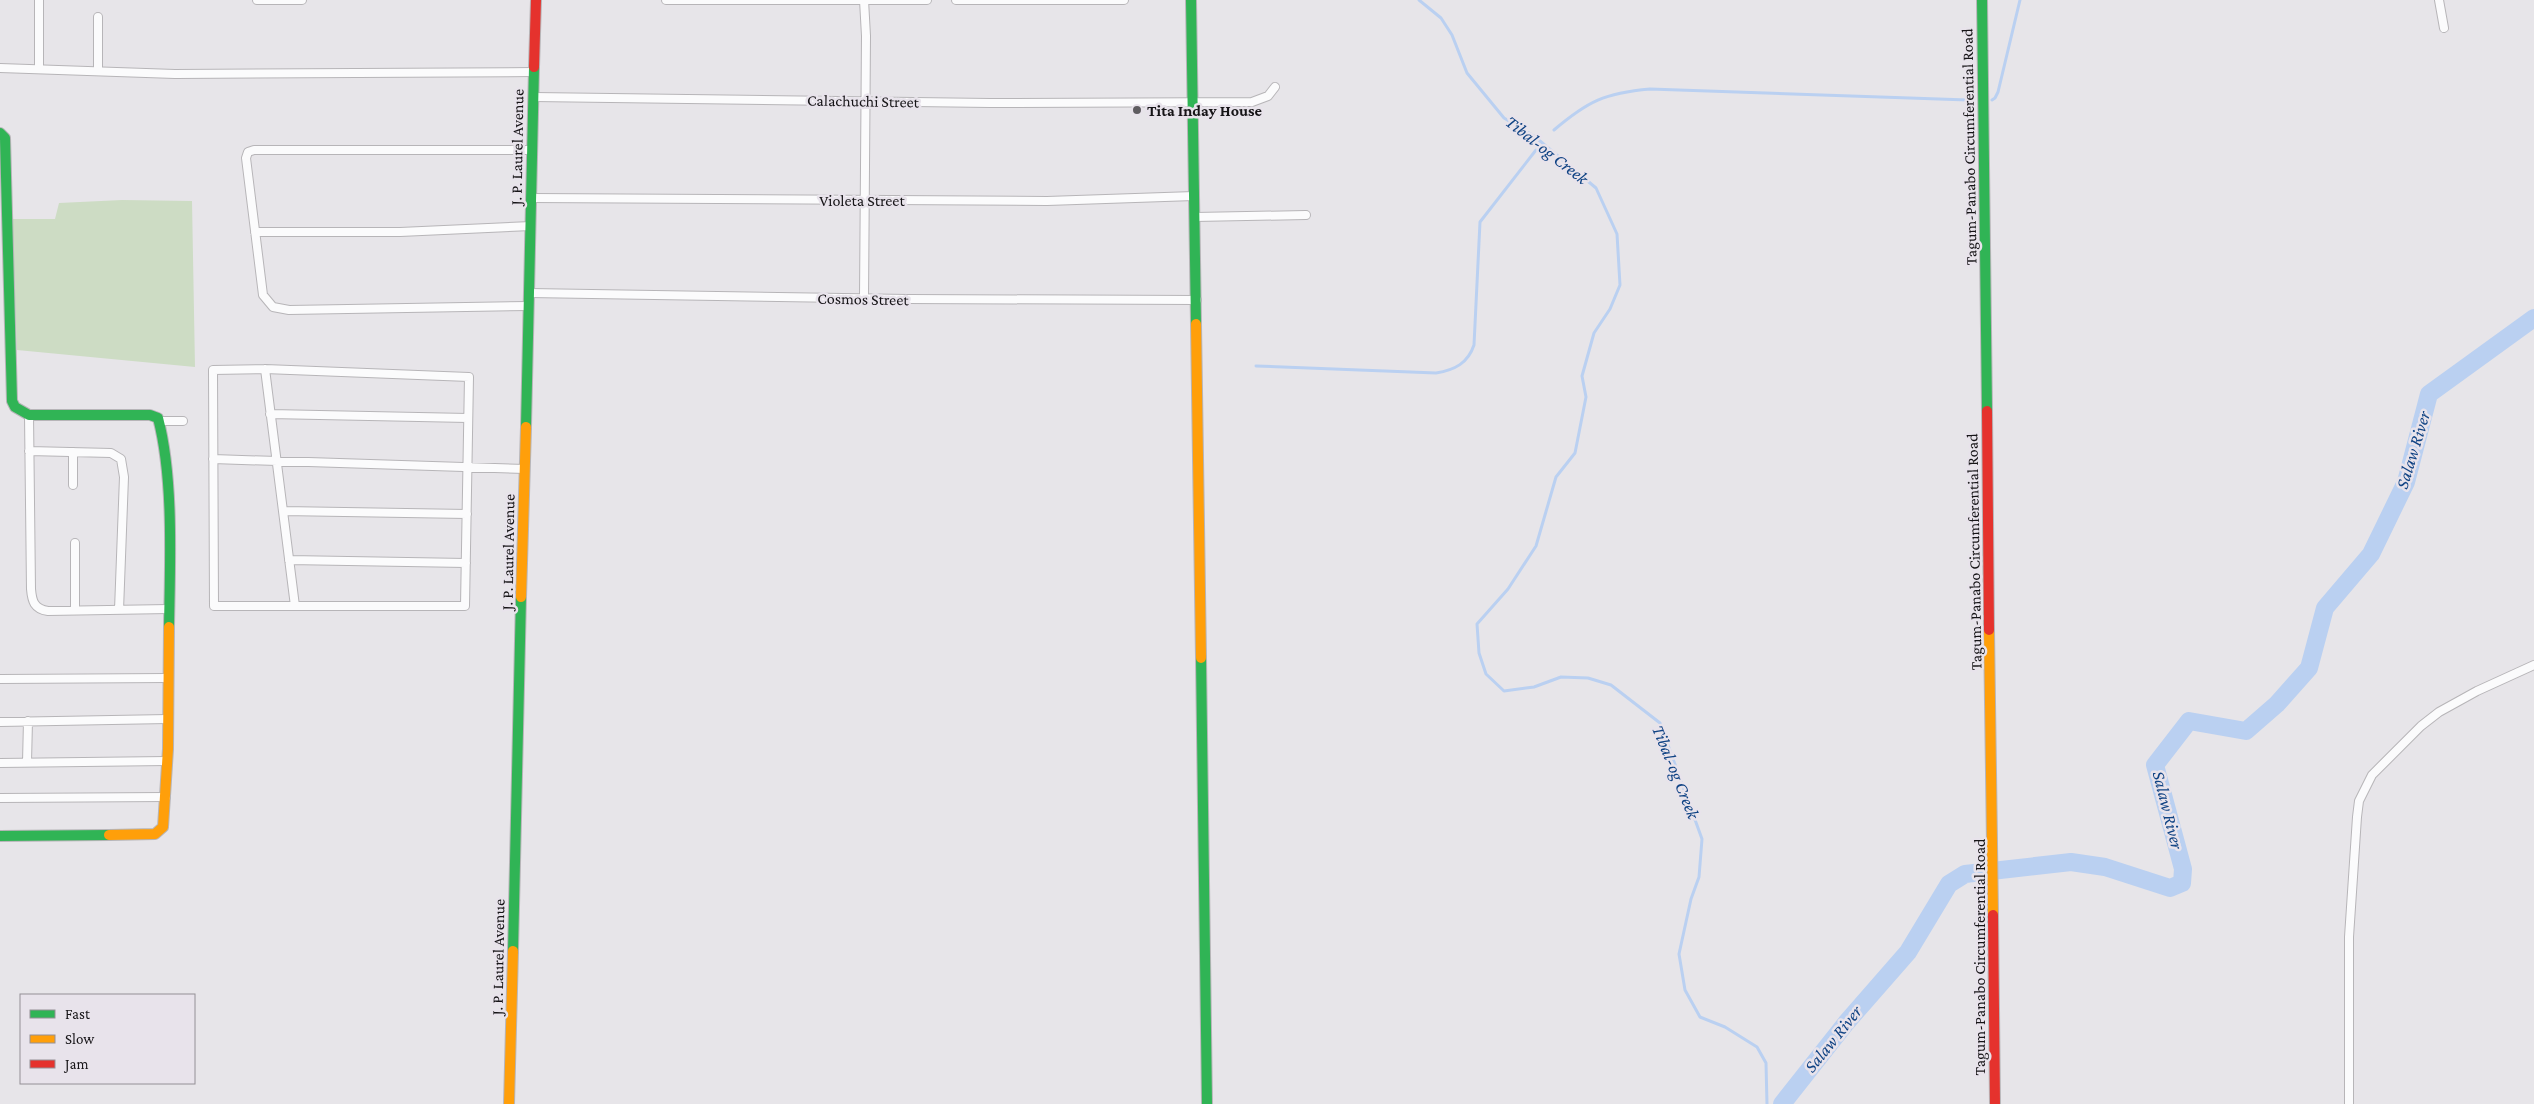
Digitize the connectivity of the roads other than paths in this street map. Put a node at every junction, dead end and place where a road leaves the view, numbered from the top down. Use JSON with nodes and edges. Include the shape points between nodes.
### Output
{"nodes":[{"id":1,"x":39,"y":0,"type":"edge"},
{"id":2,"x":257,"y":0,"type":"edge"},
{"id":3,"x":302,"y":0,"type":"edge"},
{"id":4,"x":536,"y":0,"type":"edge"},
{"id":5,"x":666,"y":0,"type":"edge"},
{"id":6,"x":864,"y":0,"type":"edge"},
{"id":7,"x":927,"y":0,"type":"edge"},
{"id":8,"x":956,"y":0,"type":"edge"},
{"id":9,"x":1124,"y":0,"type":"edge"},
{"id":10,"x":1191,"y":0,"type":"edge"},
{"id":11,"x":1982,"y":0,"type":"edge"},
{"id":12,"x":2439,"y":0,"type":"edge"},
{"id":13,"x":98,"y":17,"type":"dead end"},
{"id":14,"x":2444,"y":28,"type":"dead end"},
{"id":15,"x":0,"y":68,"type":"edge"},
{"id":16,"x":39,"y":69,"type":"junction"},
{"id":17,"x":98,"y":71,"type":"junction"},
{"id":18,"x":534,"y":72,"type":"junction"},
{"id":19,"x":1275,"y":87,"type":"dead end"},
{"id":20,"x":534,"y":97,"type":"junction"},
{"id":21,"x":865,"y":101,"type":"junction"},
{"id":22,"x":1192,"y":101,"type":"junction"},
{"id":23,"x":0,"y":133,"type":"edge"},
{"id":24,"x":532,"y":150,"type":"junction"},
{"id":25,"x":3,"y":170,"type":"edge"},
{"id":26,"x":1194,"y":196,"type":"junction"},
{"id":27,"x":531,"y":198,"type":"junction"},
{"id":28,"x":866,"y":200,"type":"junction"},
{"id":29,"x":1306,"y":215,"type":"dead end"},
{"id":30,"x":1194,"y":217,"type":"junction"},
{"id":31,"x":531,"y":226,"type":"junction"},
{"id":32,"x":255,"y":232,"type":"junction"},
{"id":33,"x":529,"y":293,"type":"junction"},
{"id":34,"x":864,"y":298,"type":"junction"},
{"id":35,"x":1196,"y":300,"type":"junction"},
{"id":36,"x":529,"y":306,"type":"junction"},
{"id":37,"x":265,"y":369,"type":"junction"},
{"id":38,"x":270,"y":414,"type":"junction"},
{"id":39,"x":29,"y":415,"type":"junction"},
{"id":40,"x":468,"y":418,"type":"junction"},
{"id":41,"x":161,"y":421,"type":"junction"},
{"id":42,"x":183,"y":421,"type":"dead end"},
{"id":43,"x":30,"y":452,"type":"junction"},
{"id":44,"x":73,"y":452,"type":"junction"},
{"id":45,"x":213,"y":459,"type":"junction"},
{"id":46,"x":276,"y":461,"type":"junction"},
{"id":47,"x":468,"y":467,"type":"junction"},
{"id":48,"x":525,"y":469,"type":"junction"},
{"id":49,"x":73,"y":485,"type":"dead end"},
{"id":50,"x":283,"y":511,"type":"junction"},
{"id":51,"x":467,"y":514,"type":"junction"},
{"id":52,"x":75,"y":543,"type":"dead end"},
{"id":53,"x":289,"y":560,"type":"junction"},
{"id":54,"x":466,"y":563,"type":"junction"},
{"id":55,"x":295,"y":606,"type":"junction"},
{"id":56,"x":169,"y":609,"type":"junction"},
{"id":57,"x":76,"y":610,"type":"junction"},
{"id":58,"x":120,"y":610,"type":"junction"},
{"id":59,"x":2534,"y":665,"type":"edge"},
{"id":60,"x":168,"y":678,"type":"junction"},
{"id":61,"x":0,"y":679,"type":"edge"},
{"id":62,"x":168,"y":719,"type":"junction"},
{"id":63,"x":28,"y":721,"type":"junction"},
{"id":64,"x":0,"y":722,"type":"edge"},
{"id":65,"x":167,"y":760,"type":"junction"},
{"id":66,"x":27,"y":762,"type":"junction"},
{"id":67,"x":0,"y":763,"type":"edge"},
{"id":68,"x":166,"y":797,"type":"junction"},
{"id":69,"x":0,"y":798,"type":"edge"},
{"id":70,"x":0,"y":836,"type":"edge"},
{"id":71,"x":509,"y":1104,"type":"edge"},
{"id":72,"x":1207,"y":1104,"type":"edge"},
{"id":73,"x":1995,"y":1104,"type":"edge"},
{"id":74,"x":2349,"y":1104,"type":"edge"}],
"edges":[{"from":1,"to":16,"type":"street"},
{"from":2,"to":3,"type":"street"},
{"from":4,"to":18,"type":"street","name":"J. P. Laurel Avenue"},
{"from":5,"to":6,"type":"street"},
{"from":6,"to":7,"type":"street"},
{"from":6,"to":21,"type":"street"},
{"from":8,"to":9,"type":"street"},
{"from":10,"to":22,"type":"street"},
{"from":11,"to":73,"type":"street","name":"Tagum-Panabo Circumferential Road"},
{"from":12,"to":14,"type":"street"},
{"from":13,"to":17,"type":"street"},
{"from":15,"to":16,"type":"street"},
{"from":16,"to":17,"type":"street"},
{"from":17,"to":18,"type":"street","via":[[175,74]]},
{"from":18,"to":20,"type":"street","name":"J. P. Laurel Avenue"},
{"from":19,"to":22,"type":"street","name":"Calachuchi Street","via":[[1268,96],[1252,102]]},
{"from":20,"to":21,"type":"street","name":"Calachuchi Street"},
{"from":20,"to":24,"type":"street","name":"J. P. Laurel Avenue"},
{"from":21,"to":22,"type":"street","name":"Calachuchi Street"},
{"from":21,"to":28,"type":"street"},
{"from":22,"to":26,"type":"street"},
{"from":23,"to":25,"type":"street","via":[[5,138]]},
{"from":24,"to":27,"type":"street","name":"J. P. Laurel Avenue"},
{"from":24,"to":32,"type":"street","via":[[251,151],[246,158]]},
{"from":25,"to":39,"type":"street","via":[[11,390],[15,407]]},
{"from":26,"to":28,"type":"street","name":"Violeta Street","via":[[1047,201]]},
{"from":26,"to":30,"type":"street"},
{"from":27,"to":28,"type":"street","name":"Violeta Street"},
{"from":27,"to":31,"type":"street","name":"J. P. Laurel Avenue"},
{"from":28,"to":34,"type":"street"},
{"from":29,"to":30,"type":"street"},
{"from":30,"to":35,"type":"street"},
{"from":31,"to":32,"type":"street","via":[[400,232]]},
{"from":31,"to":33,"type":"street","name":"J. P. Laurel Avenue"},
{"from":32,"to":36,"type":"street","via":[[263,295],[273,308]]},
{"from":33,"to":34,"type":"street","name":"Cosmos Street"},
{"from":33,"to":36,"type":"street","name":"J. P. Laurel Avenue"},
{"from":34,"to":35,"type":"street","name":"Cosmos Street"},
{"from":35,"to":72,"type":"street"},
{"from":36,"to":48,"type":"street","name":"J. P. Laurel Avenue"},
{"from":37,"to":38,"type":"street"},
{"from":37,"to":40,"type":"street","via":[[469,377]]},
{"from":37,"to":45,"type":"street","via":[[213,370]]},
{"from":38,"to":40,"type":"street"},
{"from":38,"to":46,"type":"street"},
{"from":39,"to":41,"type":"street","via":[[150,415]]},
{"from":39,"to":43,"type":"street"},
{"from":40,"to":47,"type":"street"},
{"from":41,"to":42,"type":"street"},
{"from":41,"to":56,"type":"street","via":[[169,494]]},
{"from":43,"to":44,"type":"street"},
{"from":43,"to":57,"type":"street","via":[[32,600],[38,609]]},
{"from":44,"to":49,"type":"street"},
{"from":44,"to":58,"type":"street","via":[[111,453],[123,464]]},
{"from":45,"to":46,"type":"street"},
{"from":45,"to":55,"type":"street","via":[[214,606]]},
{"from":46,"to":47,"type":"street"},
{"from":46,"to":50,"type":"street"},
{"from":47,"to":48,"type":"street"},
{"from":47,"to":51,"type":"street"},
{"from":48,"to":71,"type":"street","name":"J. P. Laurel Avenue"},
{"from":50,"to":51,"type":"street"},
{"from":50,"to":53,"type":"street"},
{"from":51,"to":54,"type":"street"},
{"from":52,"to":57,"type":"street"},
{"from":53,"to":54,"type":"street"},
{"from":53,"to":55,"type":"street"},
{"from":54,"to":55,"type":"street","via":[[465,606]]},
{"from":56,"to":58,"type":"street"},
{"from":56,"to":60,"type":"street"},
{"from":57,"to":58,"type":"street"},
{"from":59,"to":74,"type":"street","via":[[2439,712],[2398,747],[2365,786],[2357,817],[2349,937]]},
{"from":60,"to":61,"type":"street"},
{"from":60,"to":62,"type":"street"},
{"from":62,"to":63,"type":"street"},
{"from":62,"to":65,"type":"street"},
{"from":63,"to":64,"type":"street"},
{"from":63,"to":66,"type":"street"},
{"from":65,"to":66,"type":"street"},
{"from":65,"to":68,"type":"street"},
{"from":66,"to":67,"type":"street"},
{"from":68,"to":69,"type":"street"},
{"from":68,"to":70,"type":"street","via":[[163,828],[155,834]]}]}
